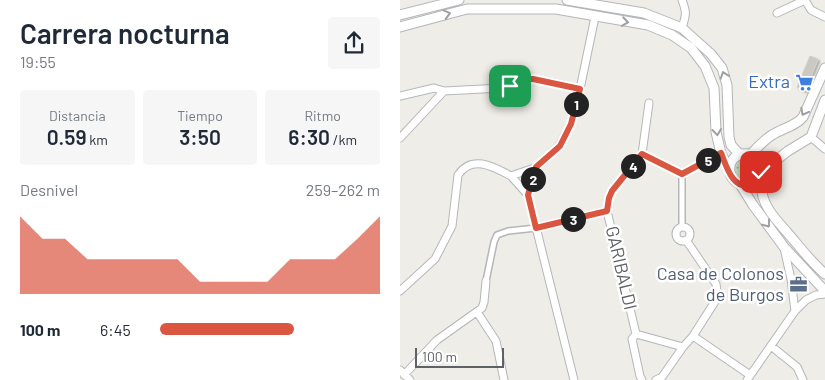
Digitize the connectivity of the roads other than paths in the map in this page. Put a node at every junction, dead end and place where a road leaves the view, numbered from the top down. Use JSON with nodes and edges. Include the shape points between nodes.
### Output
{"nodes":[{"id":1,"x":458,"y":0,"type":"edge"},
{"id":2,"x":567,"y":0,"type":"edge"},
{"id":3,"x":682,"y":0,"type":"edge"},
{"id":4,"x":468,"y":4,"type":"edge"},
{"id":5,"x":544,"y":4,"type":"edge"},
{"id":6,"x":556,"y":5,"type":"edge"},
{"id":7,"x":777,"y":13,"type":"dead end"},
{"id":8,"x":400,"y":15,"type":"edge"},
{"id":9,"x":595,"y":17,"type":"junction"},
{"id":10,"x":825,"y":17,"type":"edge"},
{"id":11,"x":400,"y":27,"type":"edge"},
{"id":12,"x":682,"y":28,"type":"junction"},
{"id":13,"x":825,"y":68,"type":"edge"},
{"id":14,"x":580,"y":89,"type":"junction"},
{"id":15,"x":444,"y":91,"type":"junction"},
{"id":16,"x":400,"y":96,"type":"edge"},
{"id":17,"x":825,"y":100,"type":"edge"},
{"id":18,"x":649,"y":103,"type":"dead end"},
{"id":19,"x":811,"y":137,"type":"junction"},
{"id":20,"x":400,"y":138,"type":"edge"},
{"id":21,"x":825,"y":149,"type":"edge"},
{"id":22,"x":721,"y":153,"type":"junction"},
{"id":23,"x":642,"y":154,"type":"junction"},
{"id":24,"x":751,"y":154,"type":"junction"},
{"id":25,"x":740,"y":155,"type":"junction"},
{"id":26,"x":536,"y":167,"type":"junction"},
{"id":27,"x":682,"y":174,"type":"junction"},
{"id":28,"x":761,"y":174,"type":"junction"},
{"id":29,"x":511,"y":176,"type":"junction"},
{"id":30,"x":732,"y":176,"type":"junction"},
{"id":31,"x":740,"y":184,"type":"junction"},
{"id":32,"x":528,"y":195,"type":"junction"},
{"id":33,"x":607,"y":211,"type":"junction"},
{"id":34,"x":682,"y":227,"type":"joint"},
{"id":35,"x":536,"y":228,"type":"junction"},
{"id":36,"x":784,"y":247,"type":"junction"},
{"id":37,"x":825,"y":274,"type":"edge"},
{"id":38,"x":486,"y":281,"type":"joint"},
{"id":39,"x":400,"y":291,"type":"edge"},
{"id":40,"x":825,"y":292,"type":"edge"},
{"id":41,"x":795,"y":311,"type":"junction"},
{"id":42,"x":477,"y":312,"type":"junction"},
{"id":43,"x":636,"y":334,"type":"junction"},
{"id":44,"x":693,"y":336,"type":"junction"},
{"id":45,"x":771,"y":346,"type":"junction"},
{"id":46,"x":683,"y":347,"type":"junction"},
{"id":47,"x":405,"y":375,"type":"edge"},
{"id":48,"x":749,"y":378,"type":"edge"},
{"id":49,"x":504,"y":380,"type":"edge"},
{"id":50,"x":574,"y":380,"type":"edge"},
{"id":51,"x":642,"y":380,"type":"edge"},
{"id":52,"x":656,"y":380,"type":"edge"},
{"id":53,"x":803,"y":380,"type":"edge"}],
"edges":[{"from":1,"to":8,"type":"street"},
{"from":2,"to":12,"type":"street","via":[[644,14]]},
{"from":3,"to":12,"type":"street","via":[[686,11]]},
{"from":4,"to":5,"type":"street"},
{"from":11,"to":4,"type":"street","one_way":true},
{"from":5,"to":6,"type":"street"},
{"from":6,"to":9,"type":"street"},
{"from":7,"to":10,"type":"street","via":[[805,0],[812,10]]},
{"from":9,"to":14,"type":"street"},
{"from":9,"to":22,"type":"street","one_way":true,"via":[[648,25],[672,35],[691,48],[705,66],[714,88],[716,132]]},
{"from":25,"to":12,"type":"street","one_way":true,"via":[[728,137],[727,86],[722,68]]},
{"from":13,"to":24,"type":"street","one_way":true,"via":[[803,117],[770,136]]},
{"from":14,"to":15,"type":"street","via":[[522,79],[502,88]]},
{"from":14,"to":26,"type":"street","via":[[571,124],[560,146]]},
{"from":15,"to":16,"type":"street","via":[[434,88]]},
{"from":15,"to":20,"type":"street"},
{"from":17,"to":19,"type":"street"},
{"from":18,"to":23,"type":"street"},
{"from":19,"to":21,"type":"street"},
{"from":19,"to":28,"type":"street"},
{"from":22,"to":27,"type":"street"},
{"from":22,"to":30,"type":"street"},
{"from":23,"to":27,"type":"street"},
{"from":23,"to":33,"type":"street","name":"GARIBALDI","via":[[612,191]]},
{"from":24,"to":25,"type":"street"},
{"from":24,"to":28,"type":"street","via":[[759,161]]},
{"from":25,"to":30,"type":"street","via":[[731,164]]},
{"from":26,"to":29,"type":"street"},
{"from":26,"to":32,"type":"street"},
{"from":27,"to":34,"type":"street"},
{"from":28,"to":31,"type":"street","via":[[754,183]]},
{"from":28,"to":37,"type":"street","via":[[764,198],[770,211]]},
{"from":29,"to":32,"type":"street"},
{"from":29,"to":39,"type":"street","via":[[487,164],[469,165],[461,170],[452,226],[435,259]]},
{"from":30,"to":31,"type":"street"},
{"from":31,"to":36,"type":"street","one_way":true},
{"from":32,"to":35,"type":"street"},
{"from":33,"to":35,"type":"street"},
{"from":33,"to":43,"type":"street","name":"GARIBALDI"},
{"from":34,"to":44,"type":"street","via":[[676,232],[676,237],[686,240],[716,284],[717,292],[716,300]]},
{"from":35,"to":38,"type":"street","via":[[508,230],[497,235]]},
{"from":35,"to":50,"type":"street"},
{"from":36,"to":40,"type":"street"},
{"from":36,"to":41,"type":"street"},
{"from":38,"to":42,"type":"street","via":[[484,302]]},
{"from":40,"to":41,"type":"street","via":[[806,300]]},
{"from":41,"to":45,"type":"street"},
{"from":42,"to":47,"type":"street","via":[[437,340]]},
{"from":42,"to":49,"type":"street","via":[[496,341]]},
{"from":43,"to":46,"type":"street"},
{"from":43,"to":51,"type":"street","name":"GARIBALDI","via":[[632,339]]},
{"from":44,"to":46,"type":"street"},
{"from":44,"to":48,"type":"street"},
{"from":45,"to":48,"type":"street"},
{"from":45,"to":53,"type":"street","via":[[797,367]]},
{"from":46,"to":52,"type":"street","via":[[662,377]]}]}
